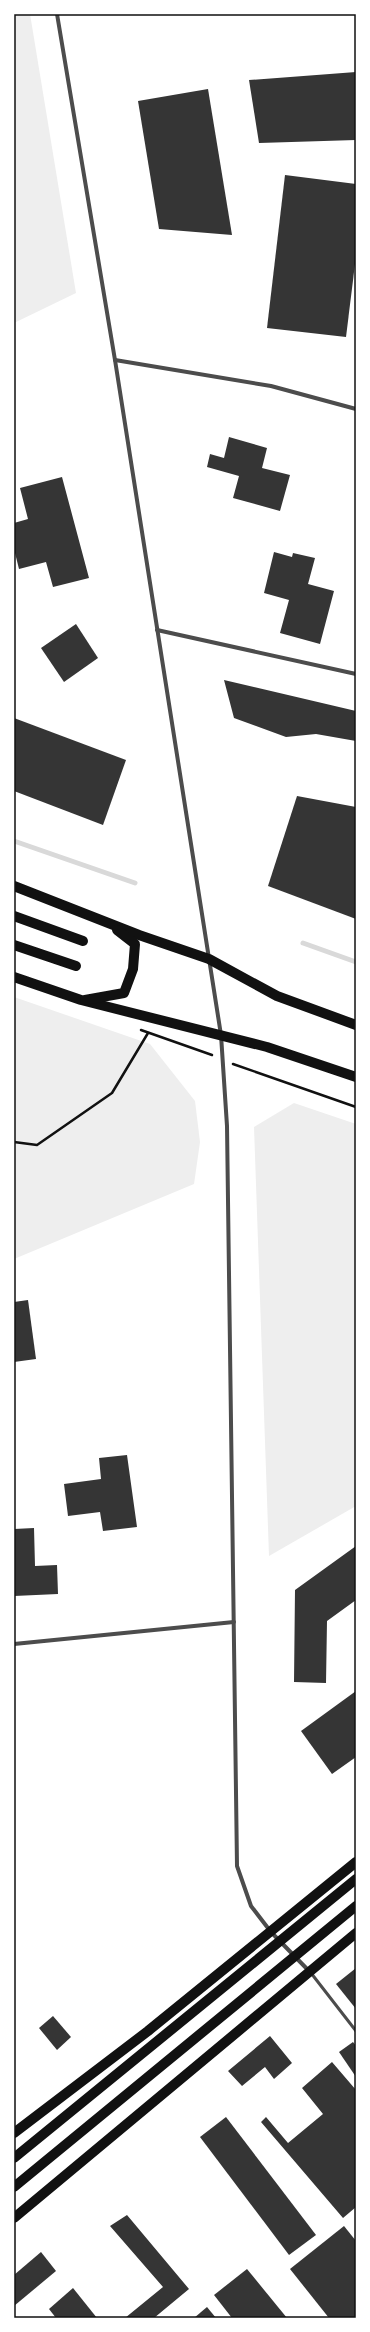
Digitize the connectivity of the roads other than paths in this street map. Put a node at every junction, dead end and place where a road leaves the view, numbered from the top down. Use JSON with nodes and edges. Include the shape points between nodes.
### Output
{"nodes":[{"id":1,"x":57,"y":14,"type":"edge"},
{"id":2,"x":115,"y":360,"type":"junction"},
{"id":3,"x":356,"y":409,"type":"edge"},
{"id":4,"x":157,"y":630,"type":"junction"},
{"id":5,"x":356,"y":674,"type":"edge"},
{"id":6,"x":14,"y":886,"type":"edge"},
{"id":7,"x":14,"y":916,"type":"edge"},
{"id":8,"x":106,"y":922,"type":"junction"},
{"id":9,"x":83,"y":941,"type":"dead end"},
{"id":10,"x":14,"y":945,"type":"edge"},
{"id":11,"x":209,"y":959,"type":"junction"},
{"id":12,"x":76,"y":966,"type":"dead end"},
{"id":13,"x":14,"y":977,"type":"edge"},
{"id":14,"x":81,"y":1000,"type":"junction"},
{"id":15,"x":356,"y":1026,"type":"edge"},
{"id":16,"x":222,"y":1035,"type":"junction"},
{"id":17,"x":356,"y":1077,"type":"edge"},
{"id":18,"x":234,"y":1622,"type":"junction"},
{"id":19,"x":14,"y":1644,"type":"edge"},
{"id":20,"x":356,"y":1862,"type":"edge"},
{"id":21,"x":356,"y":1878,"type":"edge"},
{"id":22,"x":356,"y":1906,"type":"edge"},
{"id":23,"x":271,"y":1932,"type":"junction"},
{"id":24,"x":356,"y":1933,"type":"edge"},
{"id":25,"x":310,"y":1972,"type":"junction"},
{"id":26,"x":356,"y":2031,"type":"edge"},
{"id":27,"x":14,"y":2133,"type":"edge"},
{"id":28,"x":14,"y":2158,"type":"edge"},
{"id":29,"x":14,"y":2187,"type":"edge"},
{"id":30,"x":14,"y":2218,"type":"edge"}],
"edges":[{"from":1,"to":2,"type":"street"},
{"from":2,"to":3,"type":"street","via":[[271,386]]},
{"from":2,"to":4,"type":"street"},
{"from":4,"to":5,"type":"street"},
{"from":4,"to":11,"type":"street"},
{"from":6,"to":8,"type":"main road"},
{"from":7,"to":9,"type":"main road"},
{"from":8,"to":11,"type":"main road"},
{"from":8,"to":14,"type":"main road","via":[[135,944],[133,970],[124,993]]},
{"from":10,"to":12,"type":"main road"},
{"from":11,"to":15,"type":"main road","via":[[277,996]]},
{"from":11,"to":16,"type":"street"},
{"from":13,"to":14,"type":"main road"},
{"from":14,"to":16,"type":"main road"},
{"from":16,"to":17,"type":"main road","via":[[267,1047]]},
{"from":16,"to":18,"type":"street","via":[[227,1126]]},
{"from":18,"to":19,"type":"street"},
{"from":18,"to":23,"type":"street","via":[[237,1866],[251,1906]]},
{"from":20,"to":23,"type":"main road"},
{"from":21,"to":28,"type":"main road"},
{"from":22,"to":29,"type":"main road"},
{"from":23,"to":25,"type":"street"},
{"from":23,"to":27,"type":"main road","via":[[148,2031]]},
{"from":24,"to":25,"type":"main road"},
{"from":25,"to":26,"type":"lane"},
{"from":25,"to":30,"type":"main road"}]}
